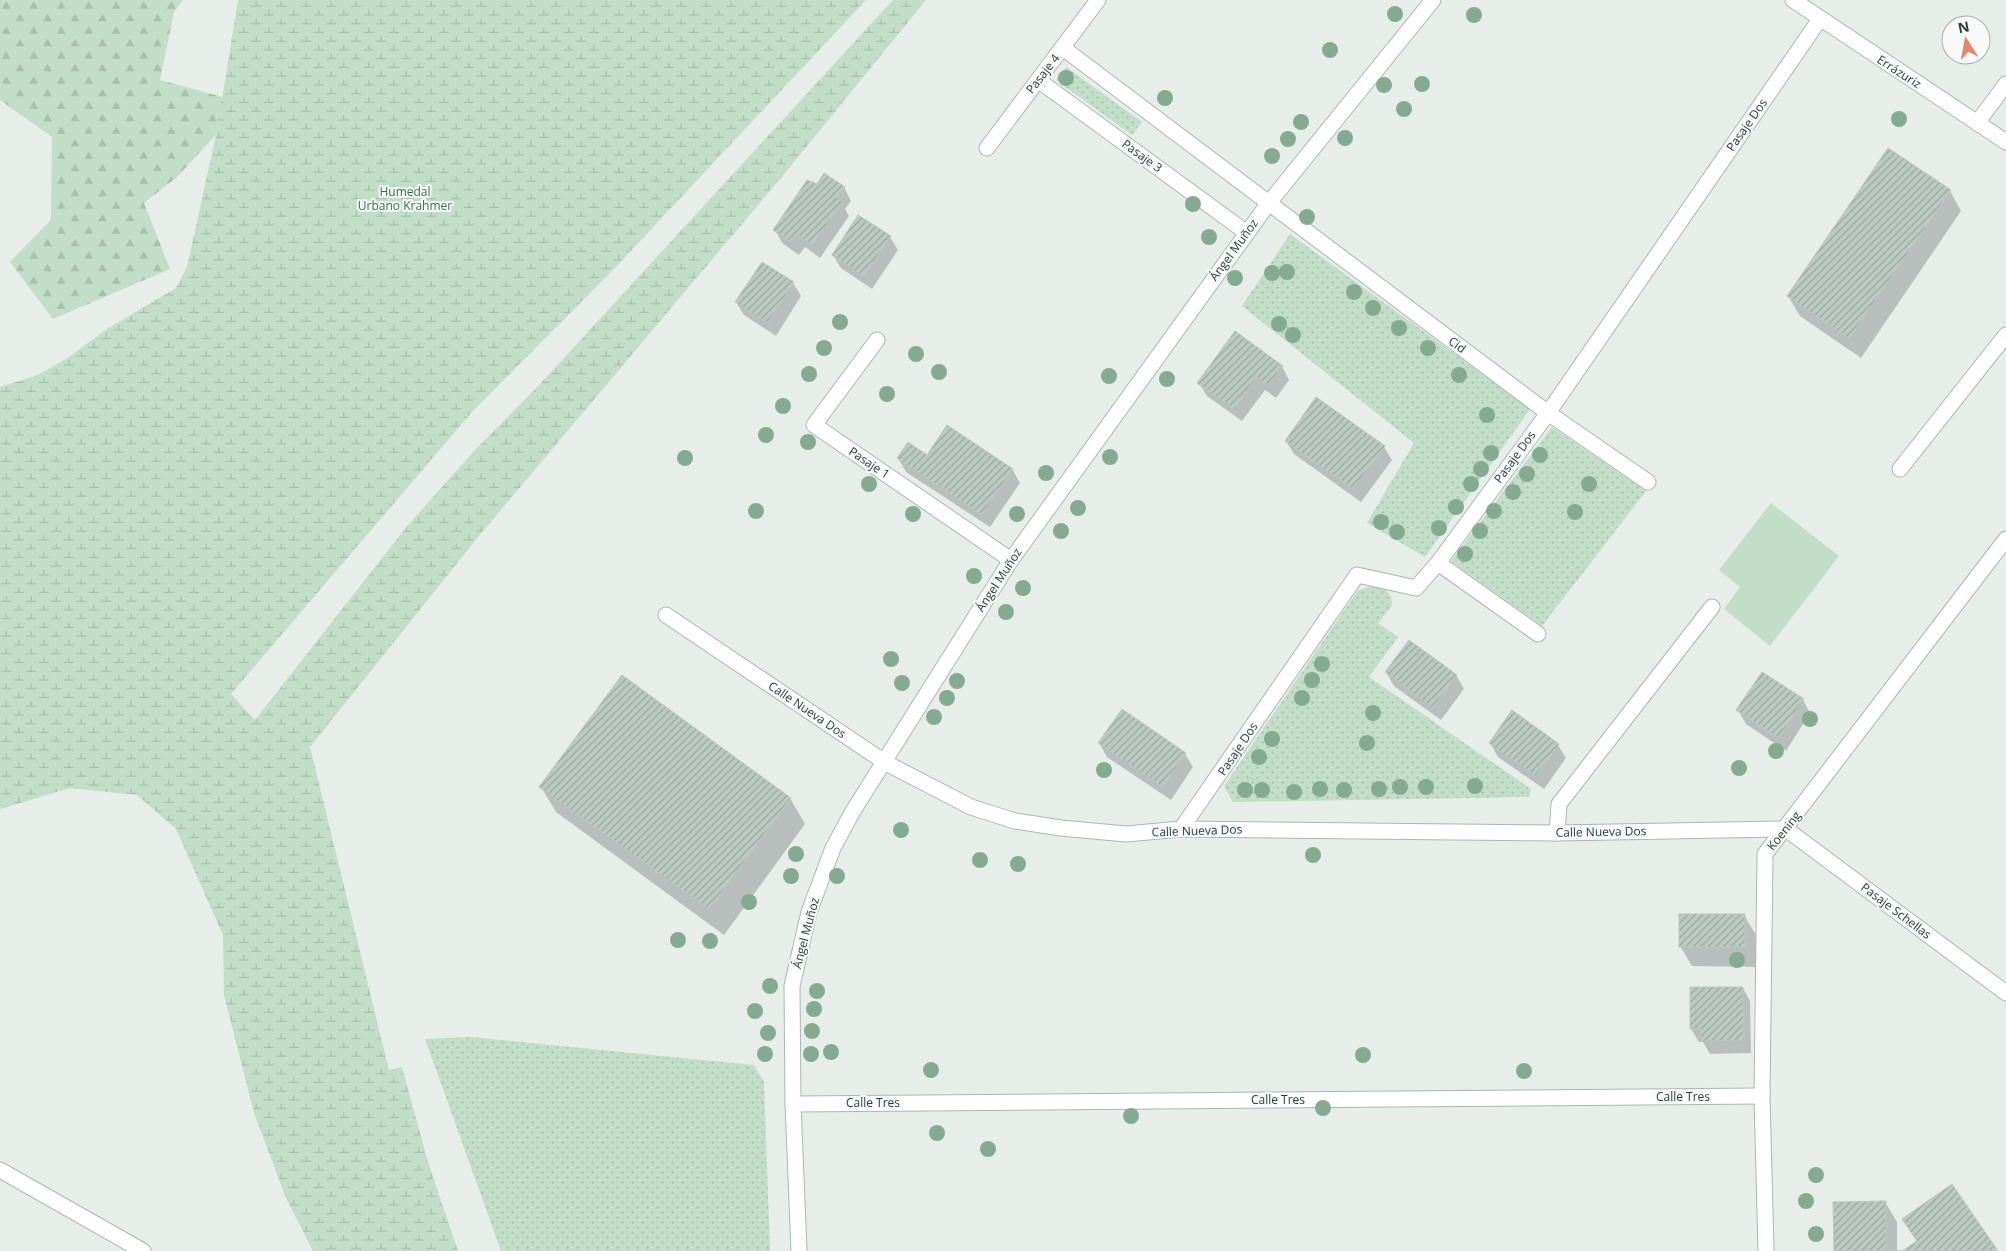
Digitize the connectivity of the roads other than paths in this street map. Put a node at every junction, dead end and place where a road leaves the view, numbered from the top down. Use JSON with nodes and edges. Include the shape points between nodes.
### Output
{"nodes":[{"id":1,"x":1098,"y":0,"type":"edge"},
{"id":2,"x":1434,"y":0,"type":"edge"},
{"id":3,"x":1793,"y":0,"type":"edge"},
{"id":4,"x":1820,"y":19,"type":"junction"},
{"id":5,"x":1063,"y":48,"type":"junction"},
{"id":6,"x":1038,"y":80,"type":"junction"},
{"id":7,"x":2006,"y":84,"type":"edge"},
{"id":8,"x":1977,"y":123,"type":"junction"},
{"id":9,"x":2006,"y":142,"type":"edge"},
{"id":10,"x":987,"y":148,"type":"dead end"},
{"id":11,"x":1268,"y":204,"type":"junction"},
{"id":12,"x":1247,"y":232,"type":"junction"},
{"id":13,"x":2006,"y":335,"type":"edge"},
{"id":14,"x":877,"y":340,"type":"dead end"},
{"id":15,"x":1548,"y":413,"type":"junction"},
{"id":16,"x":1900,"y":468,"type":"dead end"},
{"id":17,"x":1648,"y":482,"type":"dead end"},
{"id":18,"x":2006,"y":539,"type":"edge"},
{"id":19,"x":1011,"y":560,"type":"junction"},
{"id":20,"x":1438,"y":563,"type":"junction"},
{"id":21,"x":1712,"y":607,"type":"dead end"},
{"id":22,"x":666,"y":615,"type":"dead end"},
{"id":23,"x":1538,"y":634,"type":"dead end"},
{"id":24,"x":886,"y":763,"type":"junction"},
{"id":25,"x":1181,"y":829,"type":"junction"},
{"id":26,"x":1786,"y":829,"type":"junction"},
{"id":27,"x":1557,"y":833,"type":"junction"},
{"id":28,"x":2006,"y":993,"type":"edge"},
{"id":29,"x":1762,"y":1096,"type":"junction"},
{"id":30,"x":793,"y":1104,"type":"junction"},
{"id":31,"x":0,"y":1170,"type":"edge"},
{"id":32,"x":143,"y":1251,"type":"edge"},
{"id":33,"x":799,"y":1251,"type":"edge"},
{"id":34,"x":1766,"y":1251,"type":"edge"}],
"edges":[{"from":1,"to":5,"type":"street","name":"Pasaje 4"},
{"from":2,"to":11,"type":"street","name":"Ángel Muñoz"},
{"from":3,"to":4,"type":"street","name":"Errázuriz"},
{"from":4,"to":8,"type":"street","name":"Errázuriz"},
{"from":4,"to":15,"type":"street","name":"Pasaje Dos"},
{"from":5,"to":6,"type":"street","name":"Pasaje 4"},
{"from":5,"to":11,"type":"street"},
{"from":6,"to":10,"type":"street","name":"Pasaje 4"},
{"from":6,"to":12,"type":"street","name":"Pasaje 3"},
{"from":7,"to":8,"type":"street"},
{"from":8,"to":9,"type":"street","name":"Errázuriz"},
{"from":11,"to":12,"type":"street","name":"Ángel Muñoz"},
{"from":11,"to":15,"type":"street","name":"Cid"},
{"from":12,"to":19,"type":"street","name":"Ángel Muñoz"},
{"from":13,"to":16,"type":"street"},
{"from":14,"to":19,"type":"street","name":"Pasaje 1","via":[[814,426]]},
{"from":15,"to":17,"type":"street","name":"Cid"},
{"from":15,"to":20,"type":"street","name":"Pasaje Dos"},
{"from":18,"to":26,"type":"street","name":"Koening"},
{"from":19,"to":24,"type":"street","name":"Ángel Muñoz"},
{"from":20,"to":23,"type":"street"},
{"from":20,"to":25,"type":"street","name":"Pasaje Dos","via":[[1416,588],[1357,575]]},
{"from":21,"to":27,"type":"street","via":[[1559,804]]},
{"from":22,"to":24,"type":"street","name":"Calle Nueva Dos"},
{"from":24,"to":25,"type":"street","name":"Calle Nueva Dos","via":[[971,807],[1015,820],[1126,834]]},
{"from":24,"to":30,"type":"street","name":"Ángel Muñoz","via":[[833,848],[809,912],[792,986]]},
{"from":25,"to":27,"type":"street","name":"Calle Nueva Dos"},
{"from":26,"to":27,"type":"street","name":"Calle Nueva Dos"},
{"from":26,"to":28,"type":"street","name":"Pasaje Schellas"},
{"from":26,"to":29,"type":"street","name":"Koening","via":[[1765,854]]},
{"from":29,"to":30,"type":"street","name":"Calle Tres"},
{"from":29,"to":34,"type":"street","name":"Koening"},
{"from":30,"to":33,"type":"street","name":"Ángel Muñoz"},
{"from":31,"to":32,"type":"street"}]}
